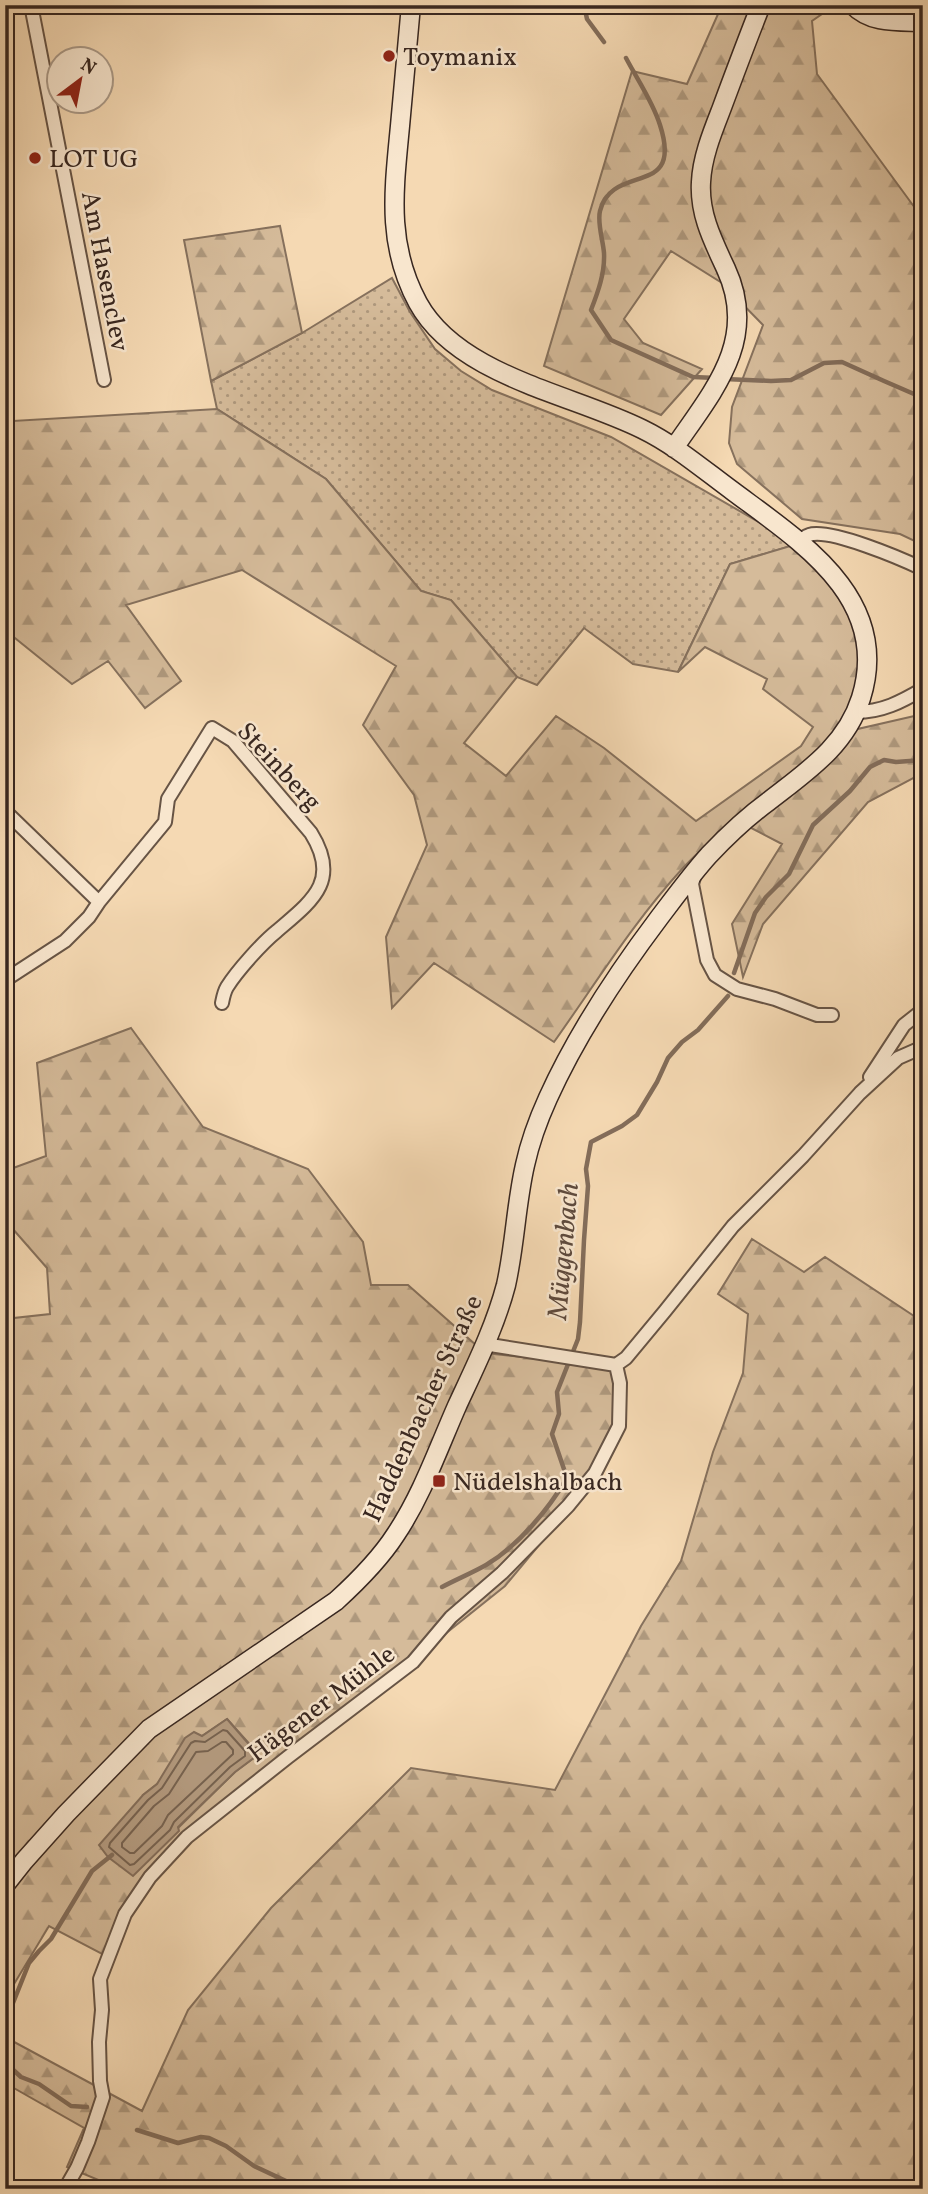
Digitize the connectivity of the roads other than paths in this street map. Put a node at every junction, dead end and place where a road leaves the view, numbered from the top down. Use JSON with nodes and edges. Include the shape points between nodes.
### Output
{"nodes":[{"id":1,"x":31,"y":5,"type":"edge"},
{"id":2,"x":411,"y":5,"type":"edge"},
{"id":3,"x":761,"y":5,"type":"edge"},
{"id":4,"x":853,"y":5,"type":"edge"},
{"id":5,"x":923,"y":22,"type":"edge"},
{"id":6,"x":104,"y":380,"type":"dead end"},
{"id":7,"x":674,"y":448,"type":"junction"},
{"id":8,"x":800,"y":541,"type":"junction"},
{"id":9,"x":923,"y":569,"type":"edge"},
{"id":10,"x":923,"y":689,"type":"edge"},
{"id":11,"x":856,"y":712,"type":"junction"},
{"id":12,"x":5,"y":811,"type":"edge"},
{"id":13,"x":696,"y":870,"type":"junction"},
{"id":14,"x":99,"y":902,"type":"junction"},
{"id":15,"x":5,"y":980,"type":"edge"},
{"id":16,"x":222,"y":1003,"type":"dead end"},
{"id":17,"x":923,"y":1010,"type":"edge"},
{"id":18,"x":832,"y":1015,"type":"dead end"},
{"id":19,"x":923,"y":1047,"type":"edge"},
{"id":20,"x":860,"y":1093,"type":"junction"},
{"id":21,"x":484,"y":1344,"type":"junction"},
{"id":22,"x":616,"y":1365,"type":"junction"},
{"id":23,"x":5,"y":1885,"type":"edge"},
{"id":24,"x":65,"y":2189,"type":"edge"}],
"edges":[{"from":1,"to":6,"type":"street","name":"Am Hasenclev"},
{"from":2,"to":7,"type":"main road","name":"Haddenbacher Straße","via":[[393,213],[400,260],[417,302],[444,336],[478,361],[611,414]]},
{"from":3,"to":7,"type":"main road","via":[[712,136],[701,181],[708,230],[737,299],[736,340],[721,376]]},
{"from":4,"to":5,"type":"main road","via":[[881,20]]},
{"from":7,"to":8,"type":"main road","name":"Haddenbacher Straße"},
{"from":8,"to":9,"type":"street","via":[[809,535],[839,538]]},
{"from":8,"to":11,"type":"main road","name":"Haddenbacher Straße","via":[[832,572],[859,619],[866,672]]},
{"from":10,"to":11,"type":"street","via":[[880,710]]},
{"from":11,"to":13,"type":"main road","name":"Haddenbacher Straße","via":[[818,764],[752,814]]},
{"from":12,"to":14,"type":"street"},
{"from":13,"to":18,"type":"street","via":[[692,884],[707,960],[715,975],[737,989],[817,1015]]},
{"from":13,"to":21,"type":"main road","name":"Haddenbacher Straße","via":[[609,989],[549,1095],[524,1168],[500,1307]]},
{"from":14,"to":15,"type":"street","name":"Steinberg","via":[[65,941]]},
{"from":14,"to":16,"type":"street","name":"Steinberg","via":[[165,822],[168,799],[212,728],[233,740],[311,833],[321,848],[324,870],[314,897],[245,965],[225,989]]},
{"from":17,"to":20,"type":"street","via":[[904,1026]]},
{"from":19,"to":20,"type":"street","via":[[898,1058]]},
{"from":20,"to":22,"type":"street","via":[[733,1226]]},
{"from":21,"to":22,"type":"street"},
{"from":21,"to":23,"type":"main road","name":"Haddenbacher Straße","via":[[406,1517],[363,1575],[336,1601],[149,1729]]},
{"from":22,"to":24,"type":"street","name":"Hägener Mühle","via":[[619,1426],[595,1473],[568,1506],[451,1617],[413,1662],[187,1837],[150,1877],[125,1914],[100,1979],[103,2096],[88,2142]]}]}
